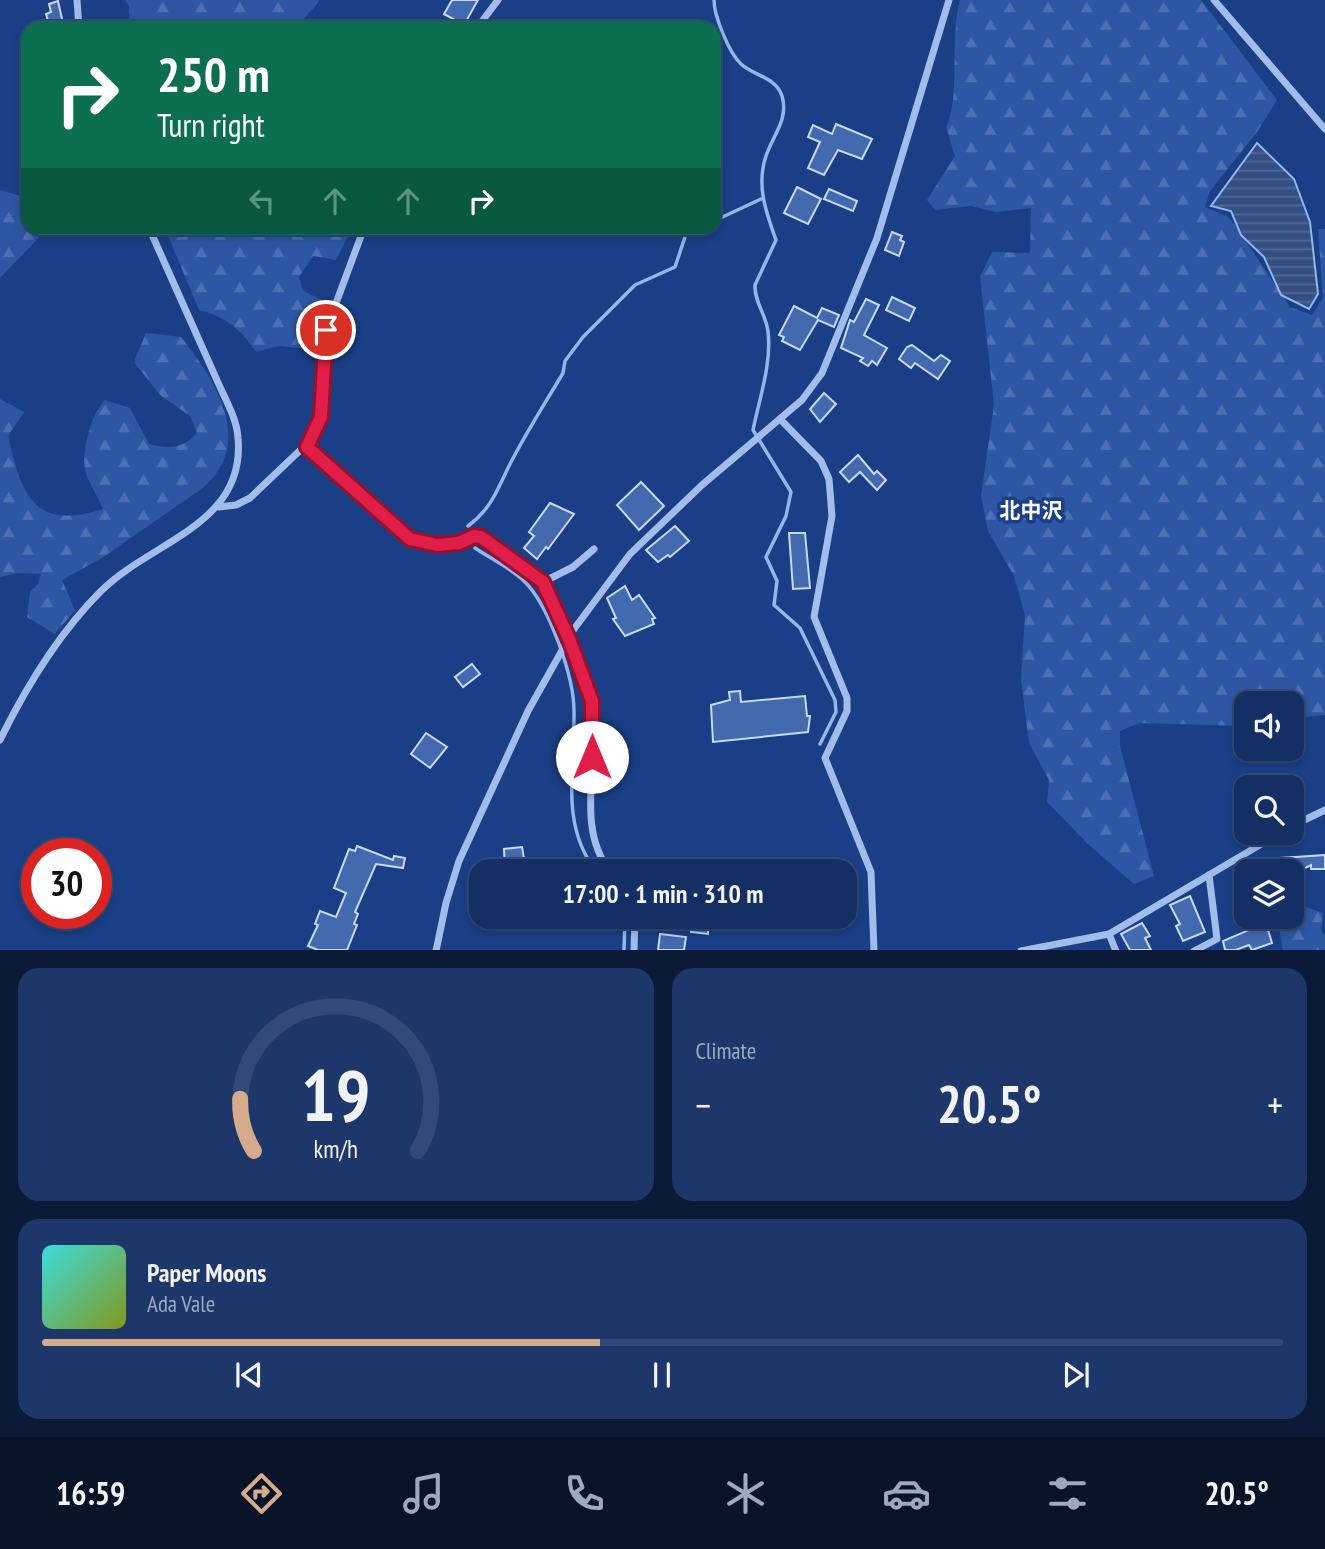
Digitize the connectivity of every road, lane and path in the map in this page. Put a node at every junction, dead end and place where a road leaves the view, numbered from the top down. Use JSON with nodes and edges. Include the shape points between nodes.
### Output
{"nodes":[{"id":1,"x":77,"y":0,"type":"edge"},
{"id":2,"x":498,"y":0,"type":"edge"},
{"id":3,"x":949,"y":0,"type":"edge"},
{"id":4,"x":1214,"y":0,"type":"edge"},
{"id":5,"x":78,"y":21,"type":"edge"},
{"id":6,"x":482,"y":21,"type":"edge"},
{"id":7,"x":1325,"y":130,"type":"edge"},
{"id":8,"x":152,"y":235,"type":"edge"},
{"id":9,"x":361,"y":235,"type":"edge"},
{"id":10,"x":780,"y":419,"type":"junction"},
{"id":11,"x":307,"y":447,"type":"junction"},
{"id":12,"x":219,"y":507,"type":"junction"},
{"id":13,"x":594,"y":549,"type":"dead end"},
{"id":14,"x":543,"y":582,"type":"junction"},
{"id":15,"x":569,"y":639,"type":"junction"},
{"id":16,"x":0,"y":740,"type":"edge"},
{"id":17,"x":1325,"y":810,"type":"edge"},
{"id":18,"x":1304,"y":820,"type":"edge"},
{"id":19,"x":1260,"y":845,"type":"edge"},
{"id":20,"x":602,"y":859,"type":"edge"},
{"id":21,"x":1209,"y":875,"type":"junction"},
{"id":22,"x":635,"y":929,"type":"edge"},
{"id":23,"x":1109,"y":934,"type":"junction"},
{"id":24,"x":436,"y":950,"type":"edge"},
{"id":25,"x":634,"y":950,"type":"edge"},
{"id":26,"x":874,"y":950,"type":"edge"},
{"id":27,"x":1021,"y":950,"type":"edge"},
{"id":28,"x":1116,"y":950,"type":"edge"},
{"id":29,"x":1194,"y":950,"type":"edge"}],
"edges":[{"from":1,"to":5,"type":"street"},
{"from":2,"to":6,"type":"street"},
{"from":3,"to":10,"type":"street","via":[[864,274],[822,373]]},
{"from":4,"to":7,"type":"street"},
{"from":8,"to":12,"type":"street","via":[[236,424],[237,466]]},
{"from":9,"to":11,"type":"street","via":[[326,330],[321,417]]},
{"from":10,"to":15,"type":"street","via":[[630,554]]},
{"from":10,"to":26,"type":"street","via":[[821,461],[829,479],[832,516],[814,617],[847,698],[846,711],[825,758],[871,872]]},
{"from":11,"to":12,"type":"street","via":[[250,498]]},
{"from":11,"to":14,"type":"street","via":[[410,539],[437,545],[481,537]]},
{"from":12,"to":16,"type":"street","via":[[103,590],[22,695]]},
{"from":13,"to":14,"type":"street","via":[[573,568]]},
{"from":14,"to":15,"type":"street"},
{"from":15,"to":20,"type":"street","via":[[592,701],[592,824]]},
{"from":15,"to":24,"type":"street","via":[[528,711],[459,861]]},
{"from":17,"to":18,"type":"street"},
{"from":19,"to":21,"type":"street"},
{"from":21,"to":23,"type":"street"},
{"from":21,"to":29,"type":"street","via":[[1217,939]]},
{"from":22,"to":25,"type":"street"},
{"from":23,"to":27,"type":"street"},
{"from":23,"to":28,"type":"street"}]}
